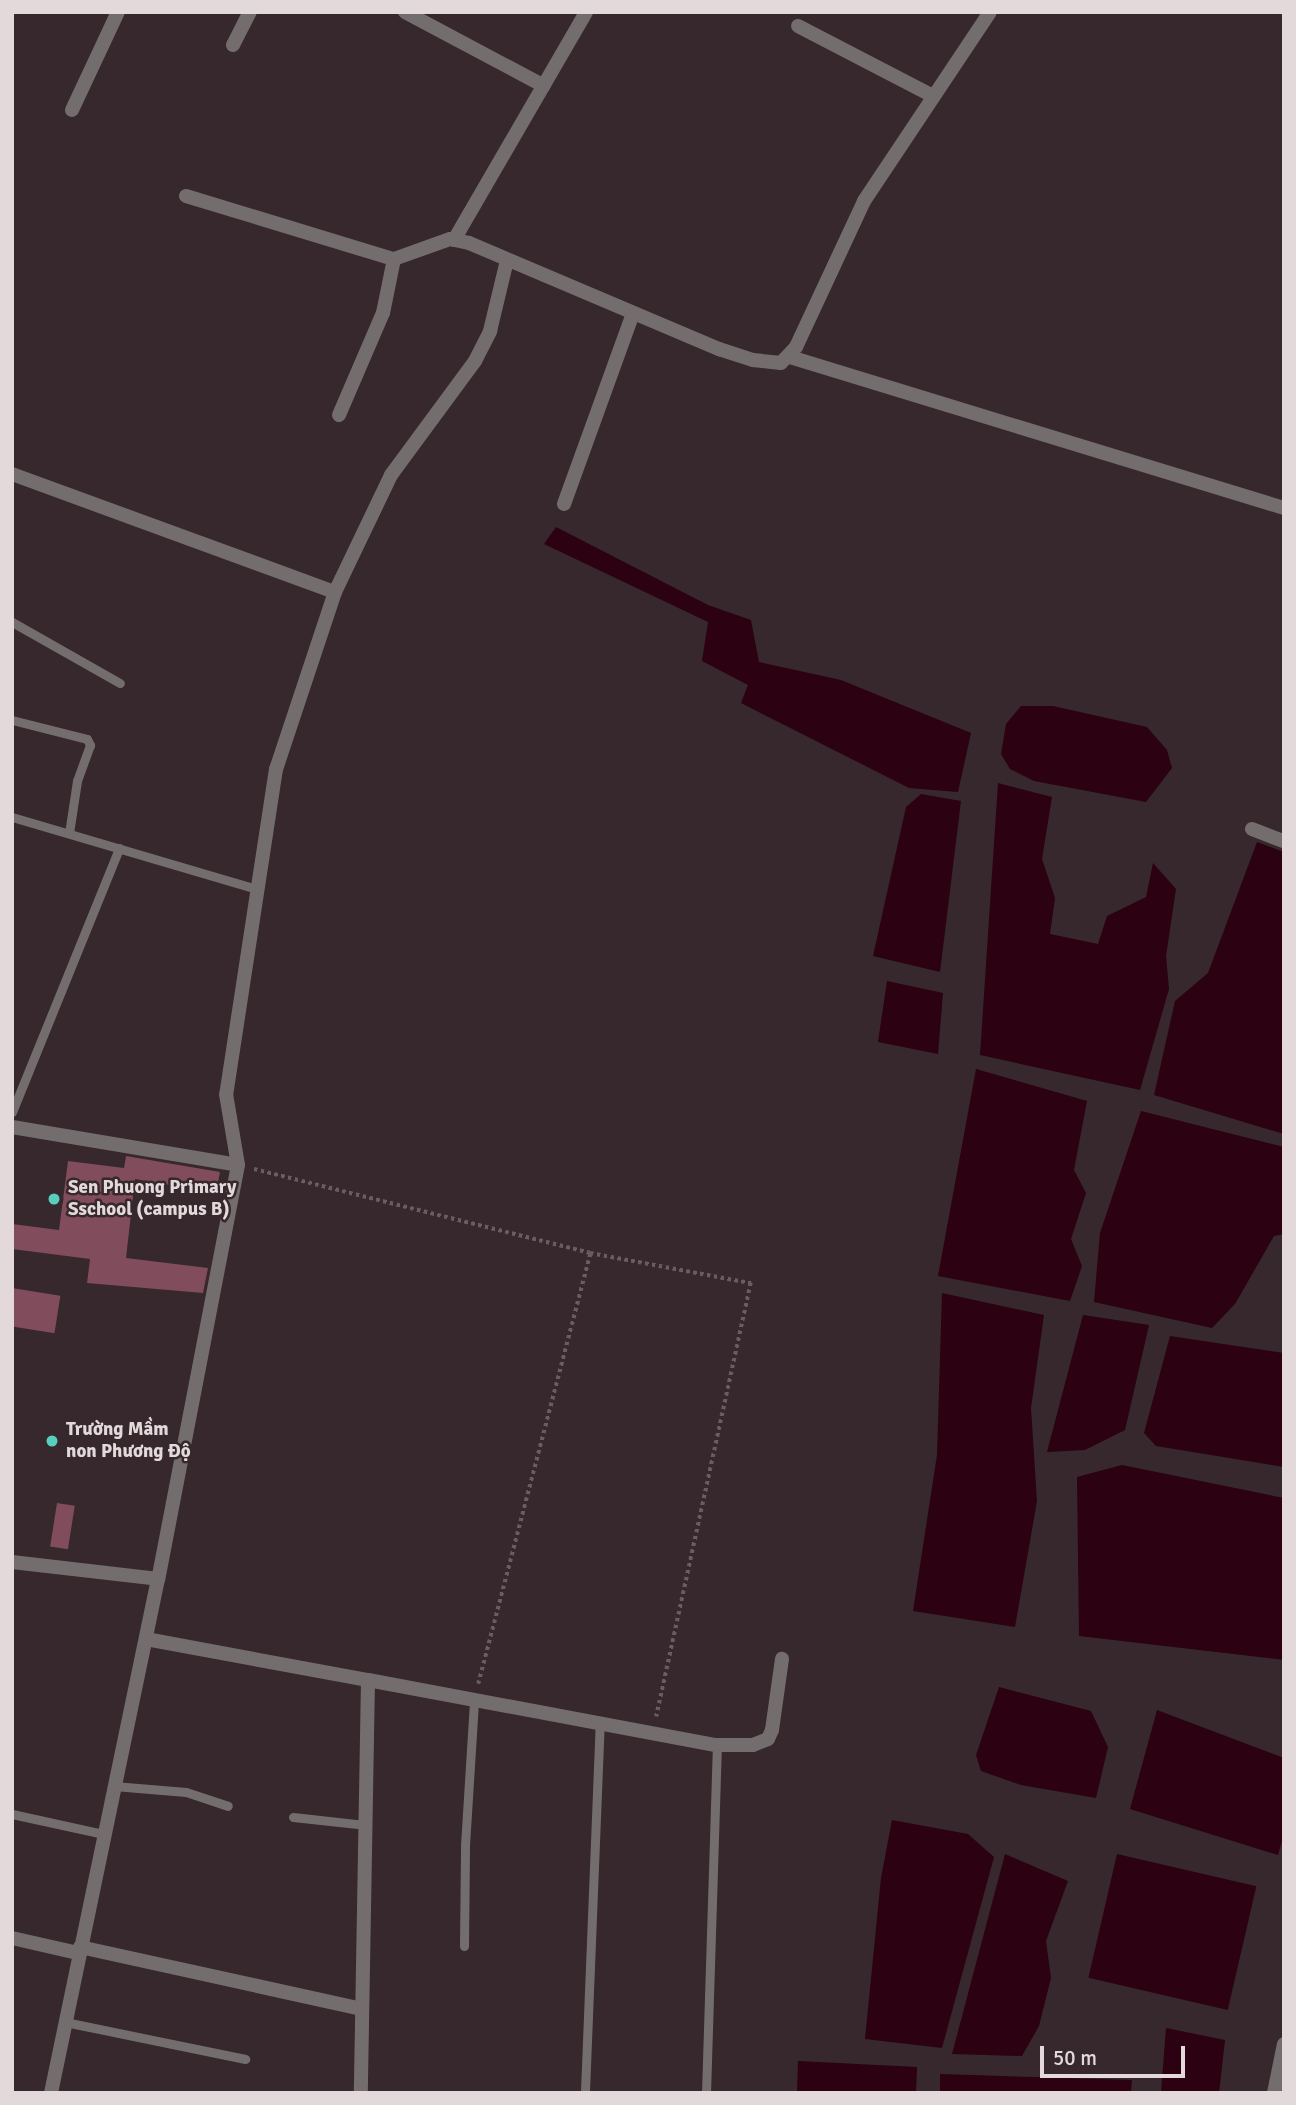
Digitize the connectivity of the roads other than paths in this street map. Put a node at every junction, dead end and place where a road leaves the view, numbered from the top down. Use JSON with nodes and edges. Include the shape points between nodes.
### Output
{"nodes":[{"id":1,"x":118,"y":12,"type":"edge"},
{"id":2,"x":250,"y":12,"type":"edge"},
{"id":3,"x":405,"y":12,"type":"edge"},
{"id":4,"x":586,"y":12,"type":"edge"},
{"id":5,"x":990,"y":12,"type":"edge"},
{"id":6,"x":799,"y":26,"type":"dead end"},
{"id":7,"x":233,"y":45,"type":"dead end"},
{"id":8,"x":544,"y":86,"type":"junction"},
{"id":9,"x":933,"y":96,"type":"junction"},
{"id":10,"x":72,"y":110,"type":"dead end"},
{"id":11,"x":186,"y":196,"type":"dead end"},
{"id":12,"x":454,"y":240,"type":"junction"},
{"id":13,"x":394,"y":259,"type":"junction"},
{"id":14,"x":507,"y":260,"type":"junction"},
{"id":15,"x":632,"y":313,"type":"junction"},
{"id":16,"x":790,"y":357,"type":"junction"},
{"id":17,"x":339,"y":415,"type":"dead end"},
{"id":18,"x":12,"y":474,"type":"edge"},
{"id":19,"x":564,"y":503,"type":"dead end"},
{"id":20,"x":1284,"y":508,"type":"edge"},
{"id":21,"x":335,"y":592,"type":"junction"},
{"id":22,"x":12,"y":622,"type":"edge"},
{"id":23,"x":120,"y":683,"type":"dead end"},
{"id":24,"x":12,"y":720,"type":"edge"},
{"id":25,"x":12,"y":817,"type":"edge"},
{"id":26,"x":1252,"y":829,"type":"dead end"},
{"id":27,"x":69,"y":833,"type":"junction"},
{"id":28,"x":1284,"y":841,"type":"edge"},
{"id":29,"x":119,"y":848,"type":"junction"},
{"id":30,"x":257,"y":889,"type":"junction"},
{"id":31,"x":12,"y":1112,"type":"edge"},
{"id":32,"x":12,"y":1127,"type":"edge"},
{"id":33,"x":238,"y":1165,"type":"junction"},
{"id":34,"x":12,"y":1562,"type":"edge"},
{"id":35,"x":158,"y":1579,"type":"junction"},
{"id":36,"x":146,"y":1639,"type":"junction"},
{"id":37,"x":782,"y":1659,"type":"dead end"},
{"id":38,"x":368,"y":1680,"type":"junction"},
{"id":39,"x":474,"y":1700,"type":"junction"},
{"id":40,"x":600,"y":1723,"type":"junction"},
{"id":41,"x":717,"y":1745,"type":"junction"},
{"id":42,"x":114,"y":1786,"type":"junction"},
{"id":43,"x":229,"y":1806,"type":"dead end"},
{"id":44,"x":12,"y":1814,"type":"edge"},
{"id":45,"x":293,"y":1817,"type":"dead end"},
{"id":46,"x":365,"y":1825,"type":"junction"},
{"id":47,"x":103,"y":1834,"type":"junction"},
{"id":48,"x":12,"y":1938,"type":"edge"},
{"id":49,"x":464,"y":1946,"type":"dead end"},
{"id":50,"x":79,"y":1950,"type":"junction"},
{"id":51,"x":361,"y":2009,"type":"junction"},
{"id":52,"x":65,"y":2022,"type":"junction"},
{"id":53,"x":1284,"y":2044,"type":"edge"},
{"id":54,"x":245,"y":2059,"type":"dead end"},
{"id":55,"x":585,"y":2091,"type":"edge"},
{"id":56,"x":51,"y":2093,"type":"edge"},
{"id":57,"x":361,"y":2093,"type":"edge"},
{"id":58,"x":706,"y":2093,"type":"edge"},
{"id":59,"x":1274,"y":2093,"type":"edge"}],
"edges":[{"from":1,"to":10,"type":"street"},
{"from":2,"to":7,"type":"street"},
{"from":3,"to":8,"type":"street"},
{"from":4,"to":8,"type":"street"},
{"from":5,"to":9,"type":"street"},
{"from":6,"to":9,"type":"street"},
{"from":8,"to":12,"type":"street"},
{"from":9,"to":16,"type":"street","via":[[864,201]]},
{"from":11,"to":13,"type":"street"},
{"from":12,"to":13,"type":"street"},
{"from":12,"to":14,"type":"street"},
{"from":13,"to":17,"type":"street","via":[[383,313]]},
{"from":14,"to":15,"type":"street"},
{"from":14,"to":21,"type":"street","via":[[490,331],[475,361],[391,475]]},
{"from":15,"to":16,"type":"street","via":[[753,360],[781,363]]},
{"from":15,"to":19,"type":"street"},
{"from":16,"to":20,"type":"street"},
{"from":18,"to":21,"type":"street"},
{"from":21,"to":30,"type":"street","via":[[276,769]]},
{"from":22,"to":23,"type":"lane"},
{"from":24,"to":27,"type":"lane","via":[[87,739]]},
{"from":25,"to":27,"type":"lane"},
{"from":26,"to":28,"type":"street"},
{"from":27,"to":29,"type":"lane"},
{"from":29,"to":30,"type":"lane"},
{"from":29,"to":31,"type":"lane"},
{"from":30,"to":33,"type":"street","via":[[226,1094]]},
{"from":32,"to":33,"type":"street"},
{"from":33,"to":35,"type":"street"},
{"from":34,"to":35,"type":"street"},
{"from":35,"to":36,"type":"street"},
{"from":36,"to":38,"type":"street"},
{"from":36,"to":42,"type":"street"},
{"from":37,"to":41,"type":"street","via":[[768,1739],[753,1745]]},
{"from":38,"to":39,"type":"street"},
{"from":38,"to":46,"type":"street"},
{"from":39,"to":40,"type":"street"},
{"from":39,"to":49,"type":"lane"},
{"from":40,"to":41,"type":"street"},
{"from":40,"to":55,"type":"lane"},
{"from":41,"to":58,"type":"lane"},
{"from":42,"to":43,"type":"lane","via":[[186,1793]]},
{"from":42,"to":47,"type":"street"},
{"from":44,"to":47,"type":"lane"},
{"from":45,"to":46,"type":"lane"},
{"from":46,"to":51,"type":"street"},
{"from":47,"to":50,"type":"street"},
{"from":48,"to":50,"type":"street"},
{"from":50,"to":51,"type":"street"},
{"from":50,"to":52,"type":"street"},
{"from":51,"to":57,"type":"street"},
{"from":52,"to":54,"type":"lane"},
{"from":52,"to":56,"type":"street"},
{"from":53,"to":59,"type":"street"}]}
